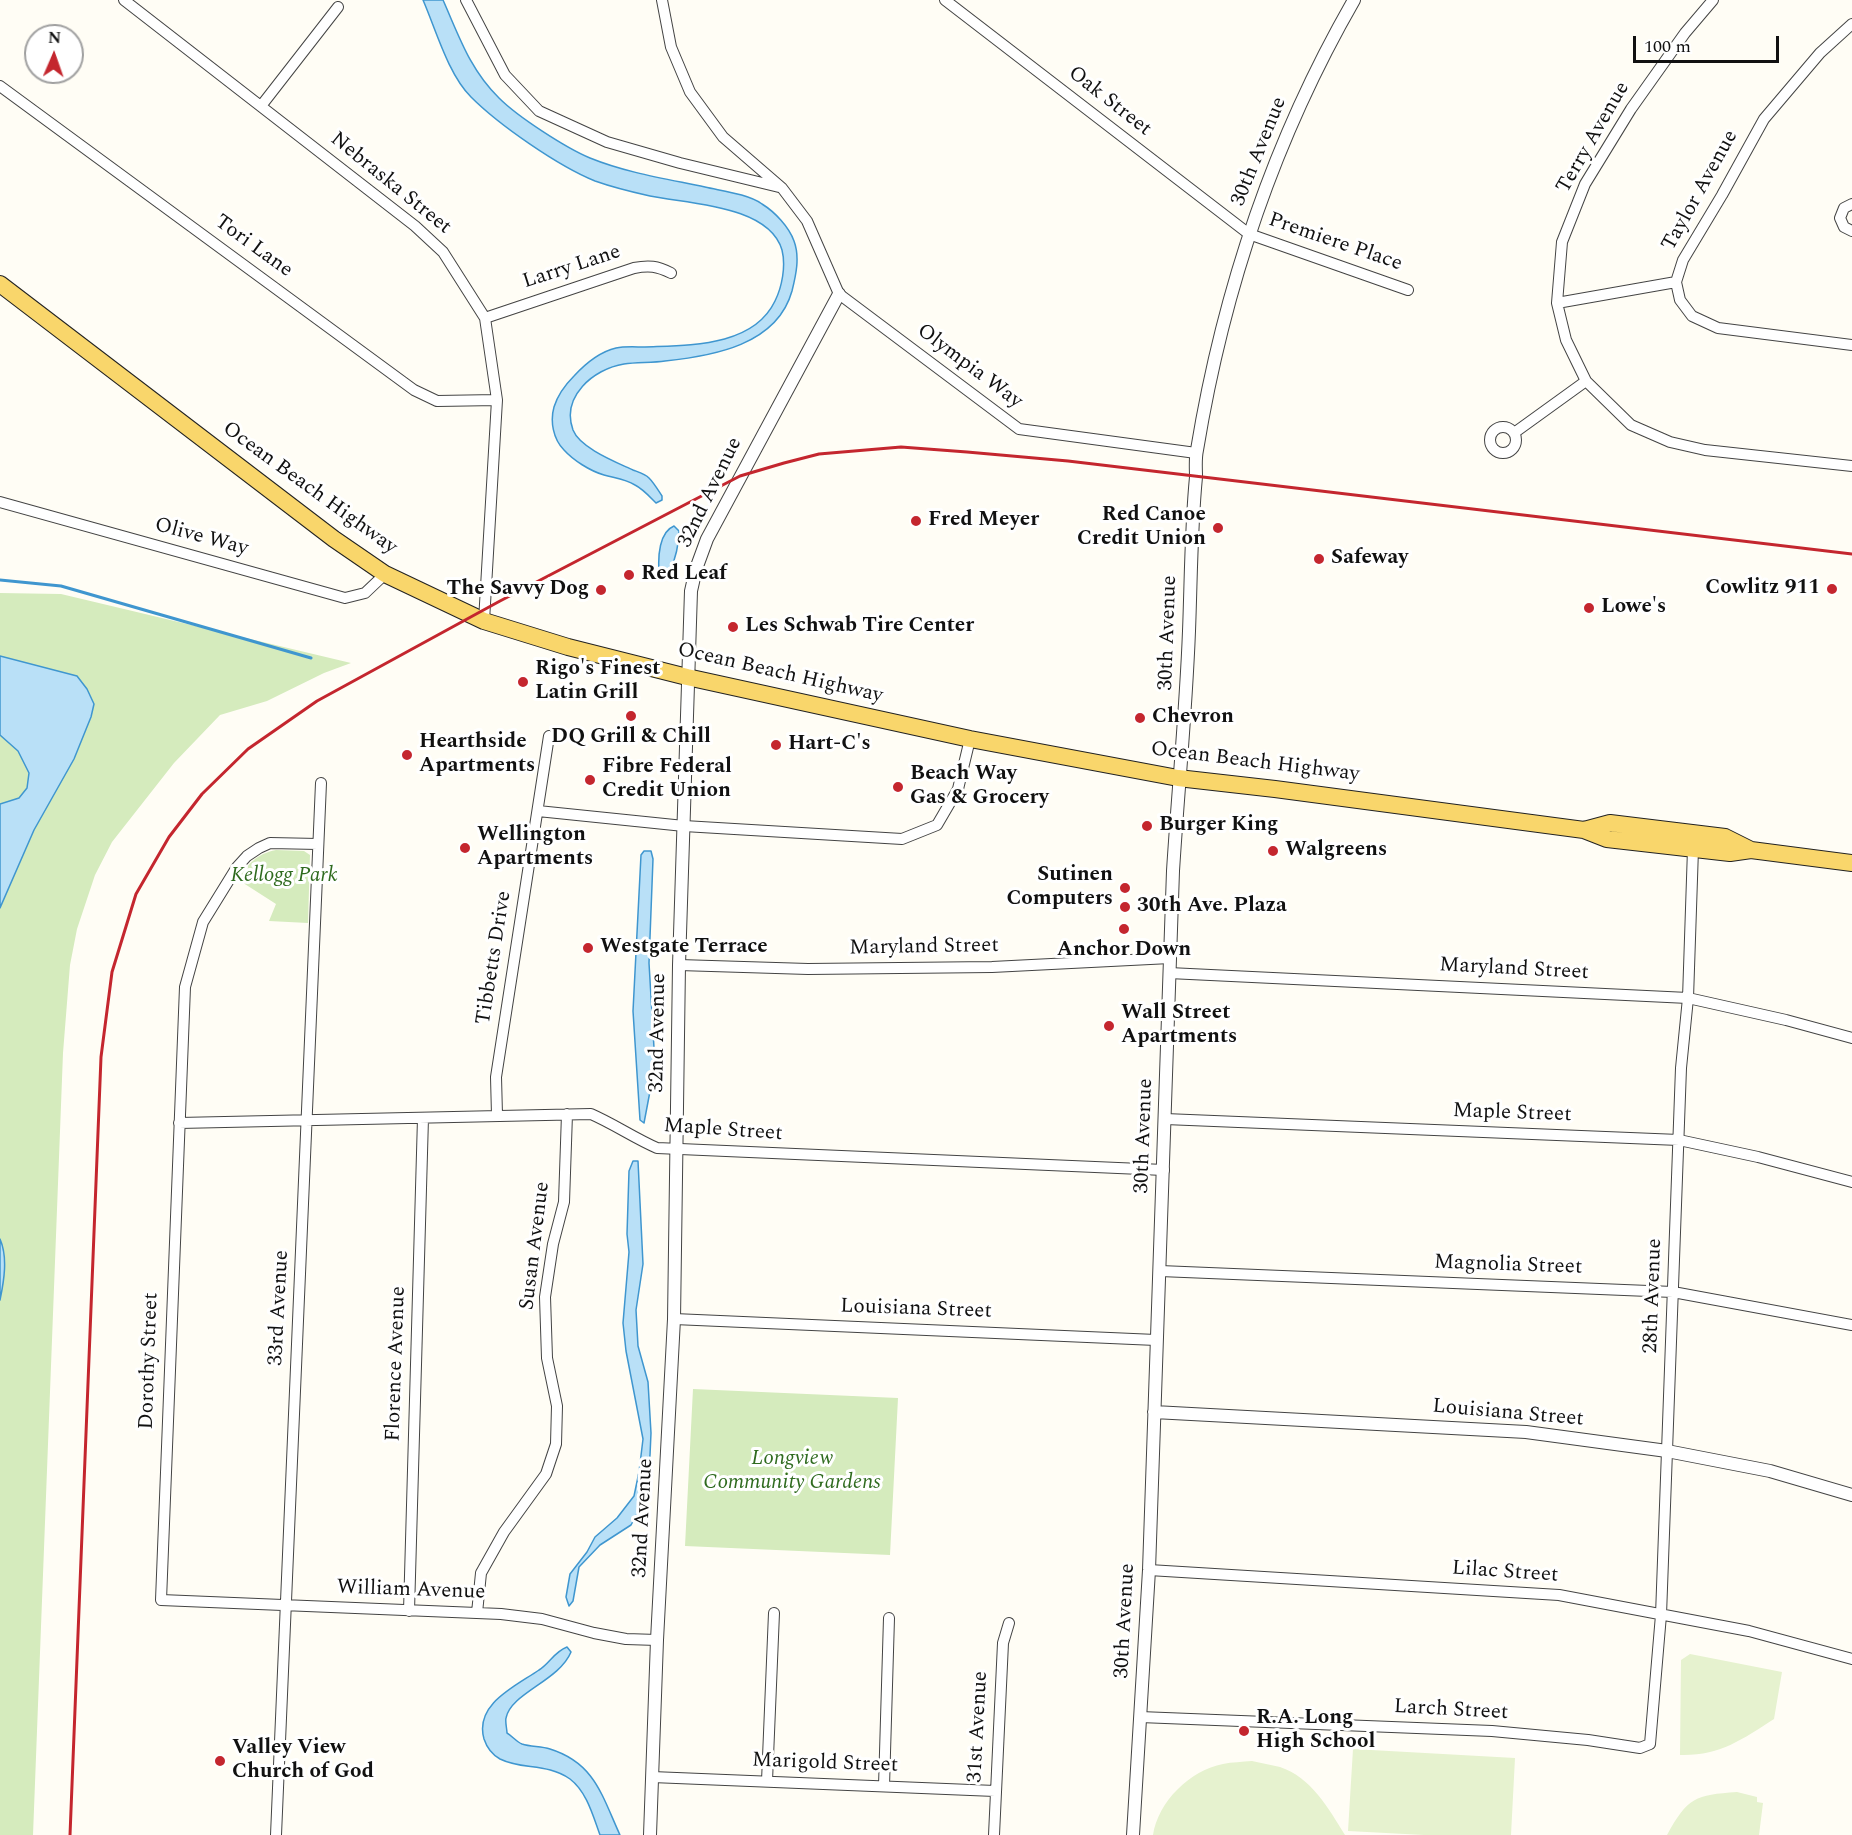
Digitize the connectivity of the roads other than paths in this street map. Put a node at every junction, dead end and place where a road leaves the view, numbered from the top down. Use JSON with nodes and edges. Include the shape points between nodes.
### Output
{"nodes":[{"id":1,"x":124,"y":0,"type":"edge"},
{"id":2,"x":466,"y":0,"type":"edge"},
{"id":3,"x":662,"y":0,"type":"edge"},
{"id":4,"x":945,"y":0,"type":"edge"},
{"id":5,"x":1354,"y":0,"type":"edge"},
{"id":6,"x":1713,"y":0,"type":"edge"},
{"id":7,"x":338,"y":8,"type":"dead end"},
{"id":8,"x":1852,"y":24,"type":"edge"},
{"id":9,"x":0,"y":86,"type":"edge"},
{"id":10,"x":261,"y":106,"type":"junction"},
{"id":11,"x":782,"y":188,"type":"junction"},
{"id":12,"x":1852,"y":204,"type":"edge"},
{"id":13,"x":1852,"y":231,"type":"edge"},
{"id":14,"x":1249,"y":234,"type":"junction"},
{"id":15,"x":671,"y":273,"type":"dead end"},
{"id":16,"x":1676,"y":282,"type":"junction"},
{"id":17,"x":0,"y":284,"type":"edge"},
{"id":18,"x":1408,"y":290,"type":"dead end"},
{"id":19,"x":839,"y":294,"type":"junction"},
{"id":20,"x":1557,"y":303,"type":"junction"},
{"id":21,"x":485,"y":318,"type":"junction"},
{"id":22,"x":1852,"y":345,"type":"edge"},
{"id":23,"x":1586,"y":381,"type":"junction"},
{"id":24,"x":497,"y":400,"type":"junction"},
{"id":25,"x":1514,"y":433,"type":"dead end"},
{"id":26,"x":1196,"y":453,"type":"junction"},
{"id":27,"x":1852,"y":466,"type":"edge"},
{"id":28,"x":0,"y":502,"type":"edge"},
{"id":29,"x":385,"y":574,"type":"junction"},
{"id":30,"x":484,"y":621,"type":"junction"},
{"id":31,"x":687,"y":677,"type":"junction"},
{"id":32,"x":549,"y":736,"type":"dead end"},
{"id":33,"x":970,"y":739,"type":"junction"},
{"id":34,"x":1179,"y":778,"type":"junction"},
{"id":35,"x":321,"y":783,"type":"dead end"},
{"id":36,"x":538,"y":812,"type":"junction"},
{"id":37,"x":684,"y":826,"type":"junction"},
{"id":38,"x":1584,"y":830,"type":"junction"},
{"id":39,"x":318,"y":844,"type":"junction"},
{"id":40,"x":1693,"y":849,"type":"junction"},
{"id":41,"x":1751,"y":850,"type":"junction"},
{"id":42,"x":1852,"y":863,"type":"edge"},
{"id":43,"x":1170,"y":958,"type":"junction"},
{"id":44,"x":679,"y":965,"type":"junction"},
{"id":45,"x":1169,"y":973,"type":"junction"},
{"id":46,"x":1688,"y":998,"type":"junction"},
{"id":47,"x":1852,"y":1038,"type":"edge"},
{"id":48,"x":567,"y":1114,"type":"junction"},
{"id":49,"x":496,"y":1115,"type":"junction"},
{"id":50,"x":423,"y":1118,"type":"junction"},
{"id":51,"x":1165,"y":1119,"type":"junction"},
{"id":52,"x":308,"y":1121,"type":"junction"},
{"id":53,"x":179,"y":1123,"type":"junction"},
{"id":54,"x":1679,"y":1140,"type":"junction"},
{"id":55,"x":677,"y":1149,"type":"junction"},
{"id":56,"x":1164,"y":1170,"type":"junction"},
{"id":57,"x":1852,"y":1182,"type":"edge"},
{"id":58,"x":1160,"y":1271,"type":"junction"},
{"id":59,"x":1673,"y":1292,"type":"junction"},
{"id":60,"x":674,"y":1320,"type":"junction"},
{"id":61,"x":1852,"y":1325,"type":"edge"},
{"id":62,"x":1156,"y":1340,"type":"junction"},
{"id":63,"x":1154,"y":1412,"type":"junction"},
{"id":64,"x":1667,"y":1450,"type":"junction"},
{"id":65,"x":1852,"y":1495,"type":"edge"},
{"id":66,"x":1149,"y":1570,"type":"junction"},
{"id":67,"x":161,"y":1600,"type":"joint"},
{"id":68,"x":286,"y":1606,"type":"junction"},
{"id":69,"x":409,"y":1611,"type":"junction"},
{"id":70,"x":477,"y":1613,"type":"junction"},
{"id":71,"x":774,"y":1613,"type":"dead end"},
{"id":72,"x":1661,"y":1615,"type":"junction"},
{"id":73,"x":890,"y":1618,"type":"dead end"},
{"id":74,"x":1009,"y":1623,"type":"dead end"},
{"id":75,"x":657,"y":1640,"type":"junction"},
{"id":76,"x":1852,"y":1659,"type":"edge"},
{"id":77,"x":1140,"y":1717,"type":"junction"},
{"id":78,"x":1650,"y":1744,"type":"joint"},
{"id":79,"x":652,"y":1777,"type":"junction"},
{"id":80,"x":767,"y":1781,"type":"junction"},
{"id":81,"x":884,"y":1786,"type":"junction"},
{"id":82,"x":995,"y":1791,"type":"junction"},
{"id":83,"x":276,"y":1835,"type":"edge"},
{"id":84,"x":650,"y":1835,"type":"edge"},
{"id":85,"x":994,"y":1835,"type":"edge"},
{"id":86,"x":1133,"y":1835,"type":"edge"}],
"edges":[{"from":1,"to":10,"type":"street","name":"Nebraska Street"},
{"from":2,"to":11,"type":"street","via":[[506,75],[539,111],[607,142]]},
{"from":3,"to":11,"type":"street","via":[[671,46],[690,92],[723,136]]},
{"from":4,"to":14,"type":"street","name":"Oak Street"},
{"from":5,"to":14,"type":"street","name":"30th Avenue","via":[[1297,110]]},
{"from":6,"to":20,"type":"street","name":"Terry Avenue","via":[[1631,109],[1585,184],[1562,242]]},
{"from":7,"to":10,"type":"street"},
{"from":8,"to":16,"type":"street","name":"Taylor Avenue","via":[[1820,52],[1764,119],[1683,260]]},
{"from":9,"to":24,"type":"street","name":"Tori Lane","via":[[414,390],[437,401]]},
{"from":10,"to":21,"type":"street","name":"Nebraska Street","via":[[443,252]]},
{"from":11,"to":19,"type":"street","via":[[807,220]]},
{"from":12,"to":13,"type":"street","via":[[1844,208],[1840,218],[1844,227]]},
{"from":14,"to":18,"type":"street","name":"Premiere Place"},
{"from":14,"to":26,"type":"street","name":"30th Avenue","via":[[1219,339]]},
{"from":15,"to":21,"type":"street","name":"Larry Lane","via":[[657,266],[634,268]]},
{"from":16,"to":20,"type":"street"},
{"from":16,"to":22,"type":"street","name":"Taylor Avenue","via":[[1680,300],[1692,316],[1718,328]]},
{"from":17,"to":29,"type":"main road","name":"Ocean Beach Highway"},
{"from":19,"to":26,"type":"street","name":"Olympia Way","via":[[1019,429]]},
{"from":19,"to":31,"type":"street","name":"32nd Avenue","via":[[707,539],[691,591]]},
{"from":20,"to":23,"type":"street","name":"Terry Avenue","via":[[1566,340]]},
{"from":21,"to":24,"type":"street","name":"Nebraska Street"},
{"from":23,"to":25,"type":"street"},
{"from":23,"to":27,"type":"street","name":"Terry Avenue","via":[[1631,425],[1670,442],[1705,450]]},
{"from":24,"to":30,"type":"street","name":"Nebraska Street"},
{"from":26,"to":34,"type":"street","name":"30th Avenue"},
{"from":28,"to":29,"type":"street","name":"Olive Way","via":[[345,598],[365,593]]},
{"from":29,"to":30,"type":"main road","name":"Ocean Beach Highway"},
{"from":30,"to":31,"type":"main road","name":"Ocean Beach Highway"},
{"from":31,"to":33,"type":"main road","name":"Ocean Beach Highway"},
{"from":31,"to":37,"type":"street","name":"32nd Avenue"},
{"from":32,"to":36,"type":"street","name":"Tibbetts Drive"},
{"from":33,"to":34,"type":"main road","name":"Ocean Beach Highway"},
{"from":33,"to":37,"type":"street","via":[[958,789],[937,825],[902,839]]},
{"from":34,"to":38,"type":"main road","name":"Ocean Beach Highway"},
{"from":34,"to":43,"type":"street","name":"30th Avenue"},
{"from":35,"to":39,"type":"street","name":"33rd Avenue"},
{"from":36,"to":37,"type":"street"},
{"from":36,"to":49,"type":"street","name":"Tibbetts Drive","via":[[496,1077]]},
{"from":37,"to":44,"type":"street","name":"32nd Avenue"},
{"from":38,"to":40,"type":"main road","name":"Ocean Beach Highway","via":[[1607,839]]},
{"from":38,"to":41,"type":"main road","name":"Ocean Beach Highway","via":[[1610,823],[1725,837]]},
{"from":39,"to":52,"type":"street","name":"33rd Avenue"},
{"from":39,"to":53,"type":"street","name":"Dorothy Street","via":[[279,842],[247,856],[203,922],[185,987]]},
{"from":40,"to":41,"type":"main road","name":"Ocean Beach Highway","via":[[1730,853]]},
{"from":40,"to":46,"type":"street","name":"28th Avenue"},
{"from":41,"to":42,"type":"main road","name":"Ocean Beach Highway"},
{"from":43,"to":44,"type":"street","name":"Maryland Street","via":[[992,967],[808,969]]},
{"from":43,"to":45,"type":"street","name":"30th Avenue"},
{"from":44,"to":55,"type":"street","name":"32nd Avenue"},
{"from":45,"to":46,"type":"street","name":"Maryland Street"},
{"from":45,"to":51,"type":"street","name":"30th Avenue"},
{"from":46,"to":47,"type":"street","name":"Maryland Street"},
{"from":46,"to":54,"type":"street","name":"28th Avenue"},
{"from":48,"to":49,"type":"street","name":"Maple Street"},
{"from":48,"to":55,"type":"street","name":"Maple Street","via":[[591,1114],[657,1148]]},
{"from":48,"to":70,"type":"street","name":"Susan Avenue","via":[[564,1202],[545,1297],[547,1358],[557,1406],[556,1444],[546,1474],[504,1532],[481,1573]]},
{"from":49,"to":50,"type":"street","name":"Maple Street"},
{"from":50,"to":52,"type":"street","name":"Maple Street"},
{"from":50,"to":69,"type":"street","name":"Florence Avenue"},
{"from":51,"to":54,"type":"street","name":"Maple Street"},
{"from":51,"to":56,"type":"street","name":"30th Avenue"},
{"from":52,"to":53,"type":"street","name":"Maple Street"},
{"from":52,"to":68,"type":"street","name":"33rd Avenue"},
{"from":53,"to":67,"type":"street","name":"Dorothy Street"},
{"from":54,"to":57,"type":"street","name":"Maple Street"},
{"from":54,"to":59,"type":"street","name":"28th Avenue"},
{"from":55,"to":56,"type":"street","name":"Maple Street"},
{"from":55,"to":60,"type":"street","name":"32nd Avenue"},
{"from":56,"to":58,"type":"street","name":"30th Avenue"},
{"from":58,"to":59,"type":"street","name":"Magnolia Street"},
{"from":58,"to":62,"type":"street","name":"30th Avenue"},
{"from":59,"to":61,"type":"street","name":"Magnolia Street"},
{"from":59,"to":64,"type":"street","name":"28th Avenue"},
{"from":60,"to":62,"type":"street","name":"Louisiana Street"},
{"from":60,"to":75,"type":"street","name":"32nd Avenue"},
{"from":62,"to":63,"type":"street","name":"30th Avenue"},
{"from":63,"to":64,"type":"street","name":"Louisiana Street","via":[[1526,1432]]},
{"from":63,"to":66,"type":"street","name":"30th Avenue"},
{"from":64,"to":65,"type":"street","name":"Louisiana Street","via":[[1770,1471]]},
{"from":64,"to":72,"type":"street","name":"28th Avenue"},
{"from":66,"to":72,"type":"street","name":"Lilac Street","via":[[1558,1595]]},
{"from":66,"to":77,"type":"street","name":"30th Avenue"},
{"from":67,"to":68,"type":"street","name":"William Avenue"},
{"from":68,"to":69,"type":"street","name":"William Avenue"},
{"from":68,"to":83,"type":"street","name":"33rd Avenue"},
{"from":69,"to":70,"type":"street","name":"William Avenue"},
{"from":70,"to":75,"type":"street","name":"William Avenue","via":[[542,1619],[626,1639]]},
{"from":71,"to":80,"type":"street"},
{"from":72,"to":76,"type":"street","name":"Lilac Street","via":[[1749,1631]]},
{"from":72,"to":78,"type":"street","name":"28th Avenue"},
{"from":73,"to":81,"type":"street"},
{"from":74,"to":82,"type":"street","name":"31st Avenue","via":[[1002,1643]]},
{"from":75,"to":79,"type":"street","name":"32nd Avenue"},
{"from":77,"to":78,"type":"street","name":"Larch Street","via":[[1492,1731],[1640,1748]]},
{"from":77,"to":86,"type":"street","name":"30th Avenue"},
{"from":79,"to":80,"type":"street","name":"Marigold Street"},
{"from":79,"to":84,"type":"street","name":"32nd Avenue"},
{"from":80,"to":81,"type":"street","name":"Marigold Street"},
{"from":81,"to":82,"type":"street","name":"Marigold Street"},
{"from":82,"to":85,"type":"street","name":"31st Avenue"}]}
